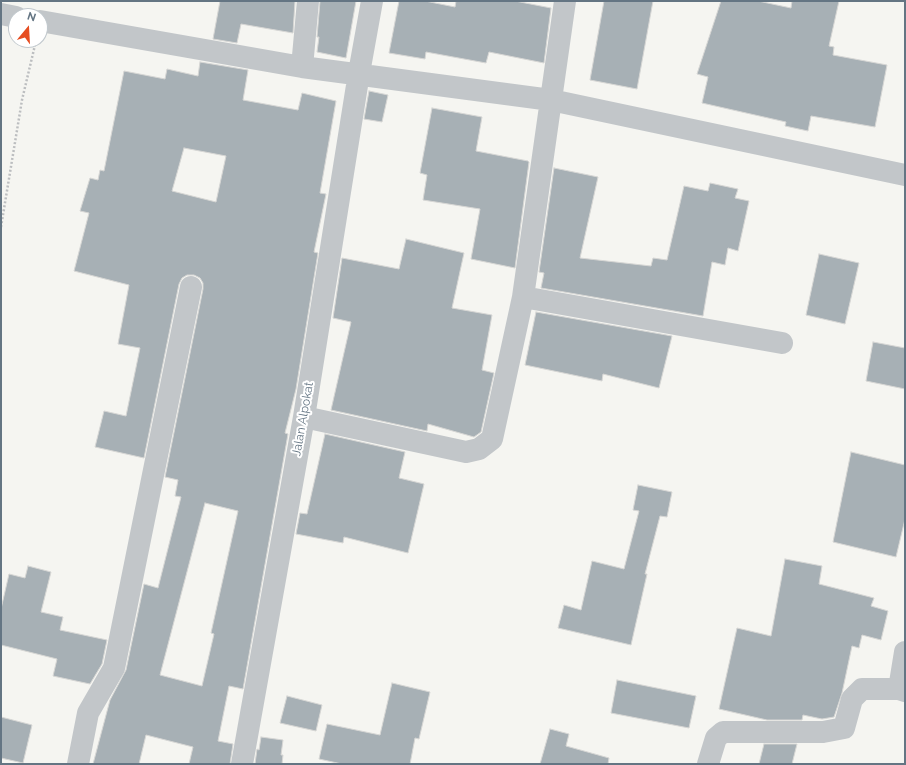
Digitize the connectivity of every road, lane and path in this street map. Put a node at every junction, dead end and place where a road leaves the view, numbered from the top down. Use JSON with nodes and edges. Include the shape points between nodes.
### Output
{"nodes":[{"id":1,"x":308,"y":1,"type":"edge"},
{"id":2,"x":372,"y":1,"type":"edge"},
{"id":3,"x":565,"y":1,"type":"edge"},
{"id":4,"x":48,"y":23,"type":"edge"},
{"id":5,"x":34,"y":48,"type":"edge"},
{"id":6,"x":302,"y":67,"type":"junction"},
{"id":7,"x":359,"y":74,"type":"junction"},
{"id":8,"x":551,"y":100,"type":"junction"},
{"id":9,"x":905,"y":175,"type":"edge"},
{"id":10,"x":1,"y":227,"type":"edge"},
{"id":11,"x":191,"y":287,"type":"dead end"},
{"id":12,"x":523,"y":297,"type":"junction"},
{"id":13,"x":782,"y":343,"type":"dead end"},
{"id":14,"x":304,"y":417,"type":"junction"},
{"id":15,"x":905,"y":652,"type":"edge"},
{"id":16,"x":902,"y":690,"type":"edge"},
{"id":17,"x":78,"y":764,"type":"edge"},
{"id":18,"x":242,"y":764,"type":"edge"},
{"id":19,"x":708,"y":764,"type":"edge"}],
"edges":[{"from":1,"to":6,"type":"street"},
{"from":2,"to":7,"type":"street","name":"Jalan Alpokat"},
{"from":3,"to":8,"type":"street"},
{"from":4,"to":6,"type":"street"},
{"from":5,"to":10,"type":"path","via":[[22,100]]},
{"from":6,"to":7,"type":"street"},
{"from":7,"to":8,"type":"street"},
{"from":7,"to":14,"type":"street","name":"Jalan Alpokat"},
{"from":8,"to":9,"type":"street"},
{"from":8,"to":12,"type":"street"},
{"from":11,"to":17,"type":"street","via":[[114,668],[88,713]]},
{"from":12,"to":13,"type":"street"},
{"from":12,"to":14,"type":"street","via":[[492,439],[479,449],[466,452]]},
{"from":14,"to":18,"type":"street","name":"Jalan Alpokat"},
{"from":15,"to":16,"type":"street"},
{"from":16,"to":19,"type":"street","via":[[862,689],[852,699],[844,728],[823,732],[723,732],[716,738]]}]}
